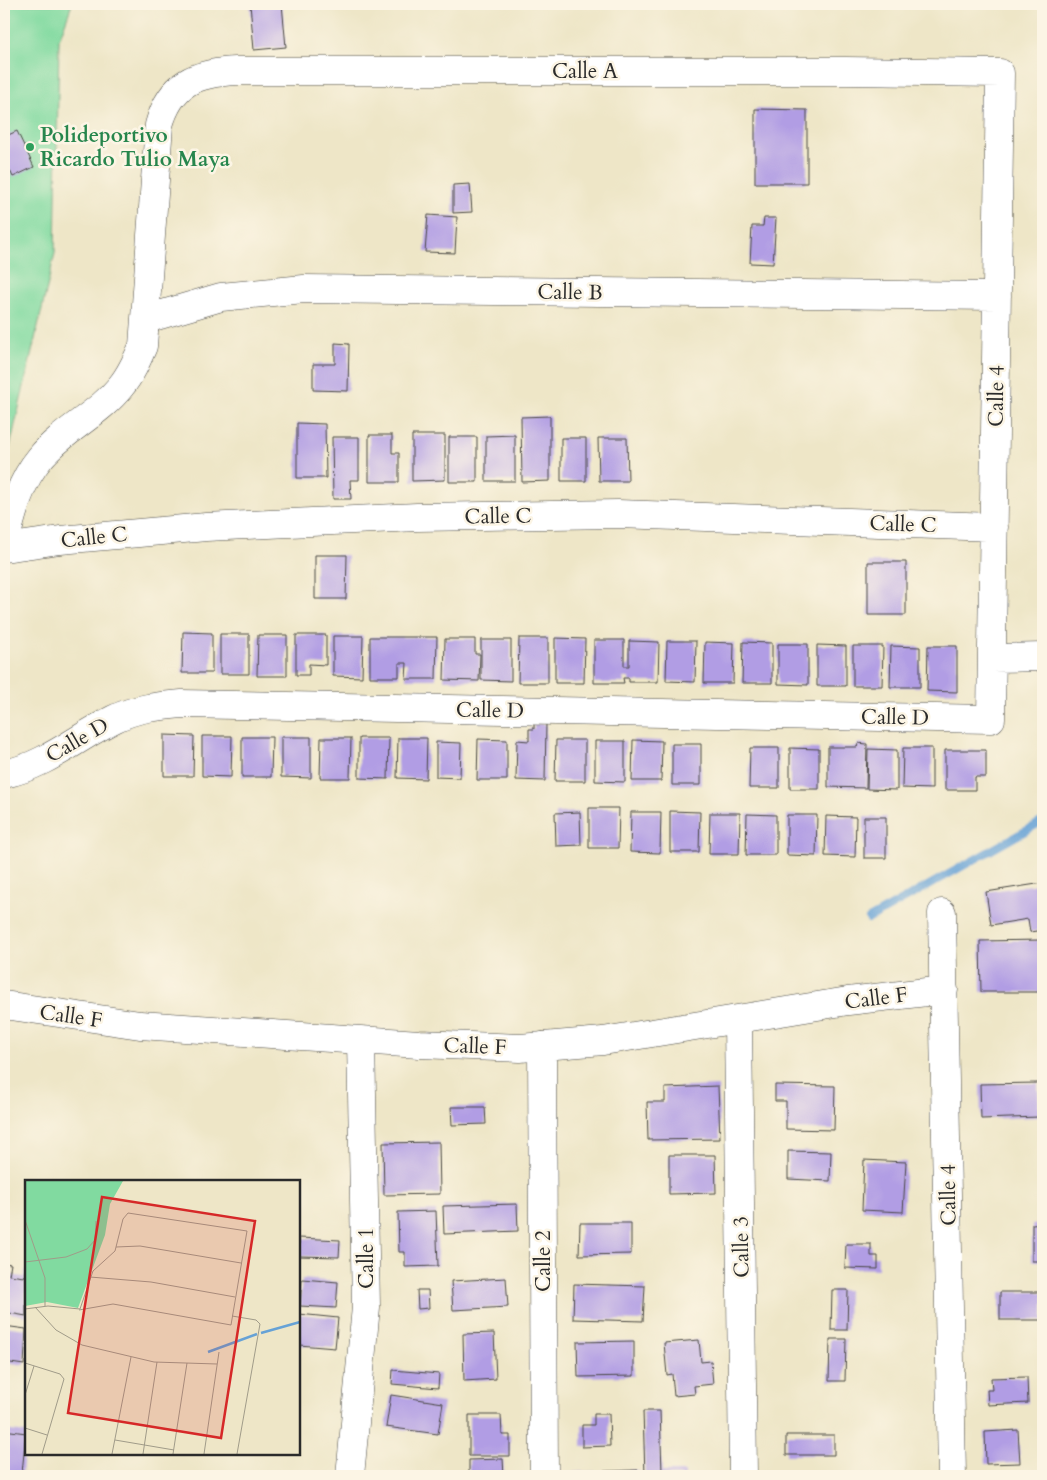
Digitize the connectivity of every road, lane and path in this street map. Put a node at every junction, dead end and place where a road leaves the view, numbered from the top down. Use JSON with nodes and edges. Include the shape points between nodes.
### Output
{"nodes":[{"id":1,"x":1000,"y":73,"type":"joint"},
{"id":2,"x":997,"y":296,"type":"junction"},
{"id":3,"x":146,"y":319,"type":"junction"},
{"id":4,"x":994,"y":527,"type":"junction"},
{"id":5,"x":4,"y":547,"type":"edge"},
{"id":6,"x":1043,"y":657,"type":"edge"},
{"id":7,"x":992,"y":658,"type":"junction"},
{"id":8,"x":991,"y":718,"type":"joint"},
{"id":9,"x":4,"y":774,"type":"edge"},
{"id":10,"x":942,"y":913,"type":"dead end"},
{"id":11,"x":944,"y":990,"type":"junction"},
{"id":12,"x":4,"y":1005,"type":"edge"},
{"id":13,"x":738,"y":1019,"type":"junction"},
{"id":14,"x":361,"y":1040,"type":"junction"},
{"id":15,"x":542,"y":1046,"type":"junction"},
{"id":16,"x":350,"y":1476,"type":"edge"},
{"id":17,"x":544,"y":1476,"type":"edge"},
{"id":18,"x":743,"y":1476,"type":"edge"},
{"id":19,"x":952,"y":1476,"type":"edge"}],
"edges":[{"from":1,"to":2,"type":"street","name":"Calle 4"},
{"from":1,"to":3,"type":"street","name":"Calle A","via":[[213,72],[191,80],[175,91],[164,106],[159,124]]},
{"from":2,"to":3,"type":"street","name":"Calle B","via":[[304,289],[221,297]]},
{"from":2,"to":4,"type":"street","name":"Calle 4"},
{"from":3,"to":5,"type":"street","via":[[143,346],[121,387],[40,457],[14,506]]},
{"from":4,"to":5,"type":"street","name":"Calle C","via":[[618,514],[417,517],[206,527]]},
{"from":4,"to":7,"type":"street","name":"Calle 4"},
{"from":6,"to":7,"type":"street"},
{"from":7,"to":8,"type":"street","name":"Calle 4"},
{"from":8,"to":9,"type":"street","name":"Calle D","via":[[182,704],[144,708],[115,719],[33,765]]},
{"from":10,"to":11,"type":"street","name":"Calle 4"},
{"from":11,"to":13,"type":"street","name":"Calle F"},
{"from":11,"to":19,"type":"street","name":"Calle 4"},
{"from":12,"to":14,"type":"street","name":"Calle F","via":[[140,1025]]},
{"from":13,"to":15,"type":"street","name":"Calle F","via":[[603,1041]]},
{"from":13,"to":18,"type":"street","name":"Calle 3"},
{"from":14,"to":15,"type":"street","name":"Calle F","via":[[520,1048]]},
{"from":14,"to":16,"type":"street","name":"Calle 1","via":[[366,1307]]},
{"from":15,"to":17,"type":"street","name":"Calle 2"}]}
